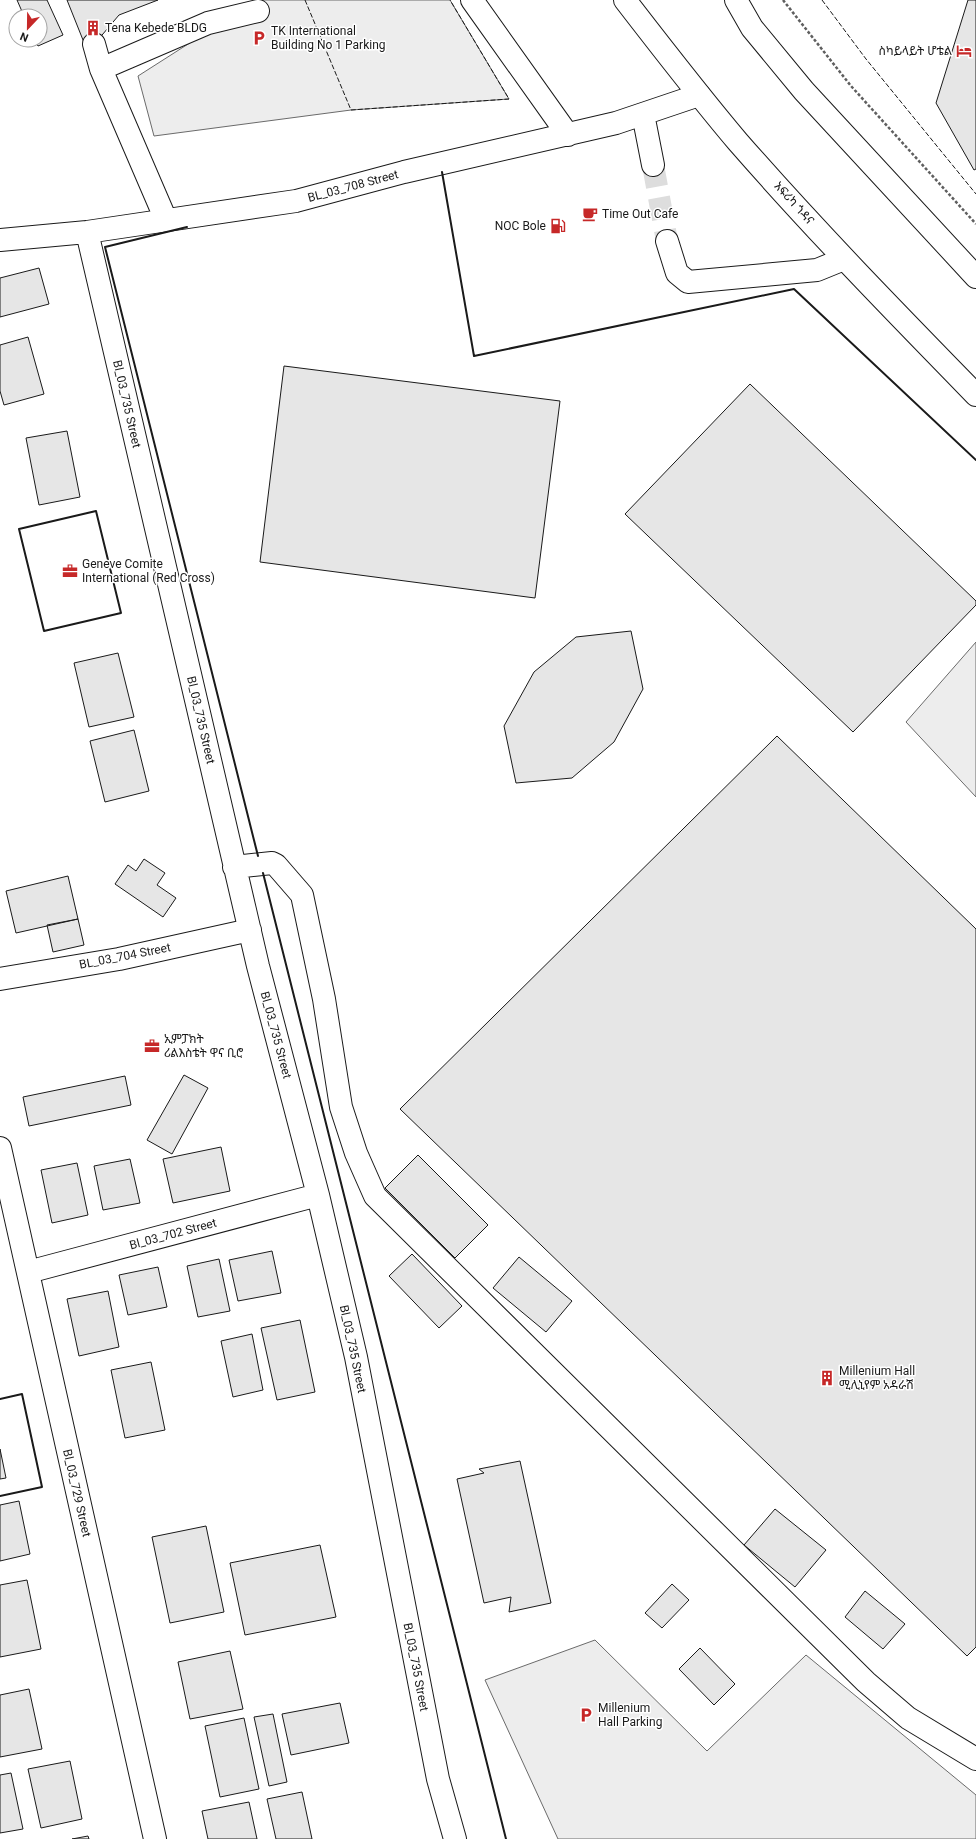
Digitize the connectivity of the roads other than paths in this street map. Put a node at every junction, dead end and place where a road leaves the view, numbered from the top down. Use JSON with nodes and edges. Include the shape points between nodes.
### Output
{"nodes":[{"id":1,"x":472,"y":0,"type":"edge"},
{"id":2,"x":625,"y":0,"type":"edge"},
{"id":3,"x":736,"y":0,"type":"edge"},
{"id":4,"x":258,"y":11,"type":"dead end"},
{"id":5,"x":94,"y":44,"type":"dead end"},
{"id":6,"x":101,"y":69,"type":"junction"},
{"id":7,"x":699,"y":95,"type":"junction"},
{"id":8,"x":643,"y":114,"type":"junction"},
{"id":9,"x":568,"y":135,"type":"junction"},
{"id":10,"x":653,"y":165,"type":"tunnel mouth"},
{"id":11,"x":166,"y":220,"type":"junction"},
{"id":12,"x":87,"y":232,"type":"junction"},
{"id":13,"x":0,"y":240,"type":"edge"},
{"id":14,"x":667,"y":241,"type":"tunnel mouth"},
{"id":15,"x":844,"y":259,"type":"junction"},
{"id":16,"x":976,"y":277,"type":"edge"},
{"id":17,"x":976,"y":395,"type":"edge"},
{"id":18,"x":234,"y":866,"type":"junction"},
{"id":19,"x":250,"y":930,"type":"junction"},
{"id":20,"x":0,"y":978,"type":"edge"},
{"id":21,"x":0,"y":1148,"type":"edge"},
{"id":22,"x":318,"y":1195,"type":"junction"},
{"id":23,"x":28,"y":1272,"type":"junction"},
{"id":24,"x":976,"y":1759,"type":"edge"},
{"id":25,"x":155,"y":1839,"type":"edge"},
{"id":26,"x":455,"y":1839,"type":"edge"}],
"edges":[{"from":1,"to":9,"type":"street"},
{"from":2,"to":7,"type":"street","name":"አፍሪካ ጎዳና"},
{"from":3,"to":16,"type":"street","via":[[752,28],[804,91]]},
{"from":4,"to":6,"type":"street","via":[[208,23]]},
{"from":5,"to":6,"type":"street"},
{"from":6,"to":11,"type":"street"},
{"from":7,"to":8,"type":"street","name":"BL_03_708 Street"},
{"from":7,"to":15,"type":"street","name":"አፍሪካ ጎዳና"},
{"from":8,"to":9,"type":"street","name":"BL_03_708 Street"},
{"from":8,"to":10,"type":"street"},
{"from":9,"to":11,"type":"street","name":"BL_03_708 Street","via":[[404,172],[296,201]]},
{"from":11,"to":12,"type":"street","name":"BL_03_708 Street"},
{"from":12,"to":13,"type":"street","name":"BL_03_708 Street"},
{"from":12,"to":18,"type":"street","name":"Bl_03_735 Street"},
{"from":14,"to":15,"type":"street","via":[[677,273],[688,282],[817,270]]},
{"from":15,"to":17,"type":"street","name":"አፍሪካ ጎዳና"},
{"from":18,"to":19,"type":"street","name":"Bl_03_735 Street"},
{"from":18,"to":24,"type":"street","via":[[272,863],[302,895],[324,999],[341,1107],[356,1153],[375,1196],[866,1682],[908,1718]]},
{"from":19,"to":20,"type":"street","name":"BL_03_704 Street","via":[[119,959]]},
{"from":19,"to":22,"type":"street","name":"Bl_03_735 Street"},
{"from":21,"to":23,"type":"street","name":"Bl_03_729 Street"},
{"from":22,"to":23,"type":"street","name":"Bl_03_702 Street"},
{"from":22,"to":26,"type":"street","name":"Bl_03_735 Street","via":[[356,1357],[438,1779]]},
{"from":23,"to":25,"type":"street","name":"Bl_03_729 Street"}]}
